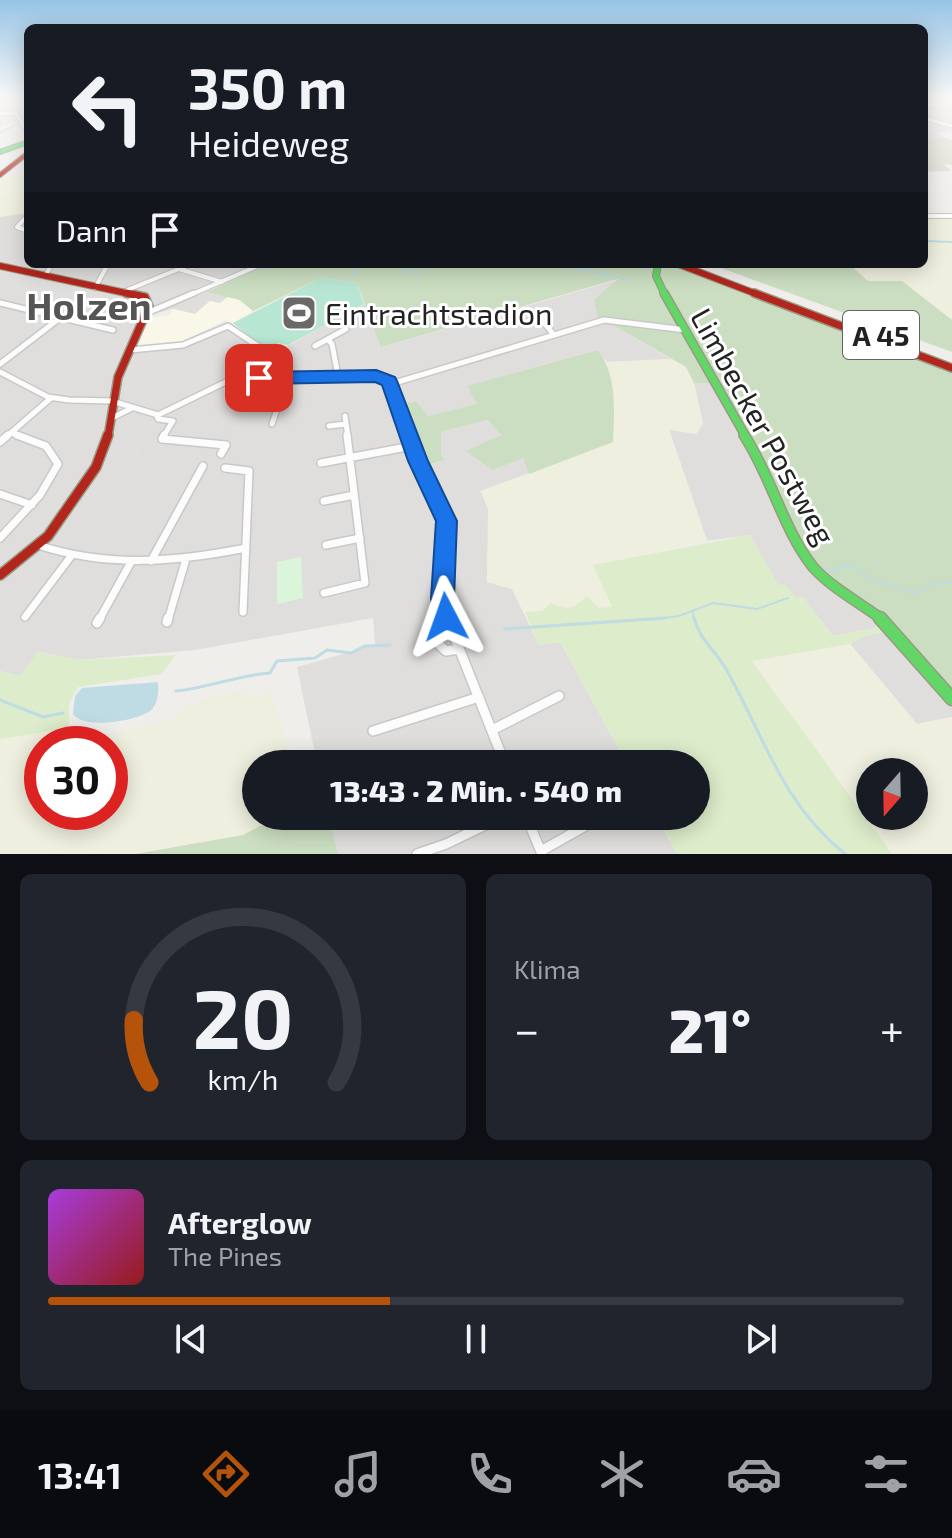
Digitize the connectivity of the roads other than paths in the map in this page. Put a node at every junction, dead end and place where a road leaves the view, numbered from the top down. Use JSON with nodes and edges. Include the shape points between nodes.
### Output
{"nodes":[{"id":1,"x":24,"y":139,"type":"edge"},
{"id":2,"x":0,"y":151,"type":"edge"},
{"id":3,"x":24,"y":158,"type":"edge"},
{"id":4,"x":0,"y":175,"type":"edge"},
{"id":5,"x":928,"y":216,"type":"edge"},
{"id":6,"x":952,"y":216,"type":"edge"},
{"id":7,"x":0,"y":266,"type":"edge"},
{"id":8,"x":50,"y":268,"type":"edge"},
{"id":9,"x":106,"y":268,"type":"edge"},
{"id":10,"x":253,"y":268,"type":"edge"},
{"id":11,"x":658,"y":268,"type":"edge"},
{"id":12,"x":689,"y":268,"type":"edge"},
{"id":13,"x":700,"y":268,"type":"edge"},
{"id":14,"x":179,"y":269,"type":"joint"},
{"id":15,"x":45,"y":276,"type":"junction"},
{"id":16,"x":222,"y":282,"type":"junction"},
{"id":17,"x":735,"y":284,"type":"junction"},
{"id":18,"x":95,"y":288,"type":"junction"},
{"id":19,"x":125,"y":291,"type":"junction"},
{"id":20,"x":0,"y":303,"type":"edge"},
{"id":21,"x":147,"y":313,"type":"junction"},
{"id":22,"x":60,"y":318,"type":"junction"},
{"id":23,"x":527,"y":322,"type":"dead end"},
{"id":24,"x":346,"y":329,"type":"dead end"},
{"id":25,"x":113,"y":330,"type":"dead end"},
{"id":26,"x":686,"y":330,"type":"junction"},
{"id":27,"x":554,"y":335,"type":"junction"},
{"id":28,"x":328,"y":340,"type":"junction"},
{"id":29,"x":315,"y":346,"type":"dead end"},
{"id":30,"x":130,"y":350,"type":"junction"},
{"id":31,"x":952,"y":361,"type":"edge"},
{"id":32,"x":0,"y":364,"type":"edge"},
{"id":33,"x":952,"y":368,"type":"edge"},
{"id":34,"x":0,"y":372,"type":"edge"},
{"id":35,"x":338,"y":376,"type":"junction"},
{"id":36,"x":288,"y":377,"type":"junction"},
{"id":37,"x":259,"y":378,"type":"junction"},
{"id":38,"x":391,"y":384,"type":"junction"},
{"id":39,"x":51,"y":398,"type":"junction"},
{"id":40,"x":113,"y":401,"type":"junction"},
{"id":41,"x":132,"y":408,"type":"junction"},
{"id":42,"x":157,"y":416,"type":"junction"},
{"id":43,"x":112,"y":418,"type":"junction"},
{"id":44,"x":272,"y":424,"type":"dead end"},
{"id":45,"x":329,"y":426,"type":"dead end"},
{"id":46,"x":11,"y":433,"type":"junction"},
{"id":47,"x":0,"y":442,"type":"edge"},
{"id":48,"x":412,"y":446,"type":"junction"},
{"id":49,"x":221,"y":454,"type":"dead end"},
{"id":50,"x":350,"y":457,"type":"junction"},
{"id":51,"x":321,"y":463,"type":"dead end"},
{"id":52,"x":203,"y":466,"type":"dead end"},
{"id":53,"x":225,"y":468,"type":"dead end"},
{"id":54,"x":0,"y":494,"type":"edge"},
{"id":55,"x":354,"y":495,"type":"junction"},
{"id":56,"x":324,"y":501,"type":"dead end"},
{"id":57,"x":32,"y":505,"type":"junction"},
{"id":58,"x":0,"y":538,"type":"edge"},
{"id":59,"x":360,"y":538,"type":"junction"},
{"id":60,"x":38,"y":545,"type":"junction"},
{"id":61,"x":326,"y":545,"type":"dead end"},
{"id":62,"x":246,"y":548,"type":"junction"},
{"id":63,"x":72,"y":555,"type":"junction"},
{"id":64,"x":186,"y":559,"type":"junction"},
{"id":65,"x":151,"y":561,"type":"junction"},
{"id":66,"x":131,"y":562,"type":"junction"},
{"id":67,"x":0,"y":575,"type":"edge"},
{"id":68,"x":324,"y":593,"type":"dead end"},
{"id":69,"x":243,"y":612,"type":"dead end"},
{"id":70,"x":25,"y":617,"type":"dead end"},
{"id":71,"x":446,"y":617,"type":"junction"},
{"id":72,"x":167,"y":622,"type":"dead end"},
{"id":73,"x":97,"y":623,"type":"dead end"},
{"id":74,"x":459,"y":649,"type":"junction"},
{"id":75,"x":559,"y":696,"type":"dead end"},
{"id":76,"x":479,"y":697,"type":"junction"},
{"id":77,"x":952,"y":699,"type":"edge"},
{"id":78,"x":492,"y":730,"type":"junction"},
{"id":79,"x":373,"y":731,"type":"dead end"},
{"id":80,"x":500,"y":750,"type":"edge"},
{"id":81,"x":475,"y":830,"type":"edge"},
{"id":82,"x":532,"y":830,"type":"edge"},
{"id":83,"x":579,"y":830,"type":"edge"},
{"id":84,"x":541,"y":852,"type":"edge"},
{"id":85,"x":417,"y":854,"type":"edge"}],
"edges":[{"from":1,"to":2,"type":"main road"},
{"from":3,"to":4,"type":"main road"},
{"from":5,"to":6,"type":"street"},
{"from":7,"to":15,"type":"main road"},
{"from":8,"to":15,"type":"street"},
{"from":9,"to":18,"type":"street"},
{"from":10,"to":16,"type":"street"},
{"from":11,"to":26,"type":"main road","name":"Limbecker Postweg","via":[[658,281]]},
{"from":12,"to":17,"type":"main road","number":"A 45"},
{"from":13,"to":17,"type":"main road","number":"A 45"},
{"from":14,"to":16,"type":"street"},
{"from":14,"to":19,"type":"street"},
{"from":15,"to":18,"type":"main road"},
{"from":16,"to":21,"type":"street"},
{"from":17,"to":31,"type":"main road","number":"A 45"},
{"from":17,"to":33,"type":"main road","number":"A 45"},
{"from":18,"to":19,"type":"main road"},
{"from":19,"to":21,"type":"main road","via":[[145,297]]},
{"from":20,"to":22,"type":"street"},
{"from":21,"to":30,"type":"main road"},
{"from":22,"to":25,"type":"street"},
{"from":22,"to":32,"type":"street"},
{"from":23,"to":27,"type":"street","via":[[543,317]]},
{"from":24,"to":28,"type":"street"},
{"from":26,"to":27,"type":"street","via":[[604,320]]},
{"from":26,"to":77,"type":"main road","name":"Limbecker Postweg","via":[[761,461],[814,568],[884,621]]},
{"from":27,"to":38,"type":"street"},
{"from":28,"to":29,"type":"street"},
{"from":28,"to":35,"type":"street"},
{"from":30,"to":37,"type":"street","via":[[177,347],[235,327],[264,350]]},
{"from":30,"to":40,"type":"main road"},
{"from":34,"to":39,"type":"street"},
{"from":35,"to":36,"type":"street"},
{"from":35,"to":38,"type":"street","via":[[376,376]]},
{"from":36,"to":37,"type":"street"},
{"from":36,"to":44,"type":"street"},
{"from":37,"to":42,"type":"street","via":[[229,379]]},
{"from":38,"to":48,"type":"street"},
{"from":39,"to":40,"type":"street"},
{"from":39,"to":46,"type":"street"},
{"from":40,"to":41,"type":"street"},
{"from":40,"to":43,"type":"main road"},
{"from":41,"to":42,"type":"street"},
{"from":41,"to":43,"type":"street"},
{"from":42,"to":49,"type":"street","via":[[173,421],[162,439],[226,445]]},
{"from":43,"to":60,"type":"main road","via":[[96,467]]},
{"from":45,"to":50,"type":"street","via":[[346,420]]},
{"from":46,"to":47,"type":"street"},
{"from":46,"to":57,"type":"street","via":[[49,448],[57,459],[55,472]]},
{"from":48,"to":50,"type":"street"},
{"from":48,"to":71,"type":"street","via":[[446,521]]},
{"from":50,"to":51,"type":"street"},
{"from":50,"to":55,"type":"street"},
{"from":52,"to":65,"type":"street"},
{"from":53,"to":62,"type":"street","via":[[249,471]]},
{"from":54,"to":57,"type":"street"},
{"from":55,"to":56,"type":"street"},
{"from":55,"to":59,"type":"street"},
{"from":57,"to":58,"type":"street"},
{"from":59,"to":61,"type":"street"},
{"from":59,"to":68,"type":"street","via":[[365,583]]},
{"from":60,"to":63,"type":"street"},
{"from":60,"to":67,"type":"main road"},
{"from":62,"to":64,"type":"street"},
{"from":62,"to":69,"type":"street"},
{"from":63,"to":66,"type":"street"},
{"from":63,"to":70,"type":"street"},
{"from":64,"to":65,"type":"street"},
{"from":64,"to":72,"type":"street"},
{"from":65,"to":66,"type":"street"},
{"from":66,"to":73,"type":"street"},
{"from":71,"to":74,"type":"street"},
{"from":71,"to":74,"type":"street","via":[[436,626],[437,643],[446,651]]},
{"from":74,"to":76,"type":"street"},
{"from":75,"to":78,"type":"street"},
{"from":76,"to":78,"type":"street"},
{"from":76,"to":79,"type":"street"},
{"from":78,"to":80,"type":"street"},
{"from":81,"to":85,"type":"street"},
{"from":82,"to":84,"type":"street"},
{"from":83,"to":84,"type":"street"}]}
